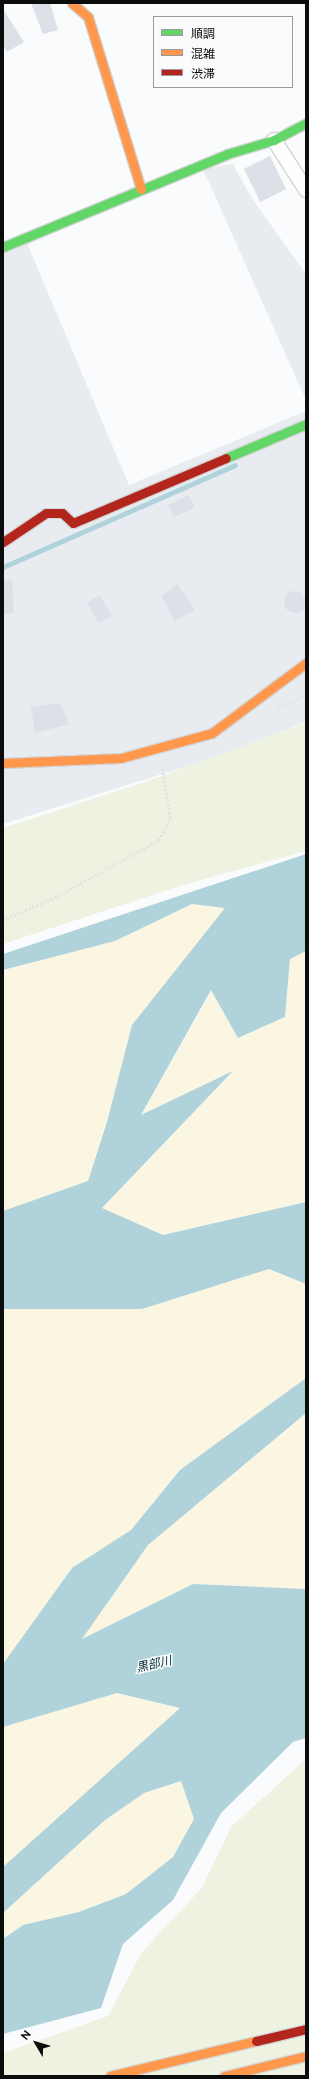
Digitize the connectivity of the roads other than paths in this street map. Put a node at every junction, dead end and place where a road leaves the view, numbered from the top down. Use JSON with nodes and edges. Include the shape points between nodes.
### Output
{"nodes":[{"id":1,"x":72,"y":3,"type":"edge"},
{"id":2,"x":306,"y":123,"type":"edge"},
{"id":3,"x":274,"y":140,"type":"junction"},
{"id":4,"x":141,"y":189,"type":"junction"},
{"id":5,"x":306,"y":190,"type":"edge"},
{"id":6,"x":3,"y":246,"type":"edge"},
{"id":7,"x":306,"y":424,"type":"edge"},
{"id":8,"x":3,"y":542,"type":"edge"},
{"id":9,"x":306,"y":663,"type":"edge"},
{"id":10,"x":3,"y":763,"type":"edge"},
{"id":11,"x":306,"y":2029,"type":"edge"},
{"id":12,"x":306,"y":2056,"type":"edge"},
{"id":13,"x":110,"y":2076,"type":"edge"},
{"id":14,"x":224,"y":2076,"type":"edge"}],
"edges":[{"from":1,"to":4,"type":"street","via":[[88,17]]},
{"from":2,"to":3,"type":"street"},
{"from":3,"to":4,"type":"street"},
{"from":3,"to":5,"type":"street"},
{"from":4,"to":6,"type":"street"},
{"from":7,"to":8,"type":"street","via":[[73,524],[62,513],[46,513]]},
{"from":9,"to":10,"type":"street","via":[[212,732],[160,750],[121,758]]},
{"from":11,"to":13,"type":"street"},
{"from":12,"to":14,"type":"street"}]}
